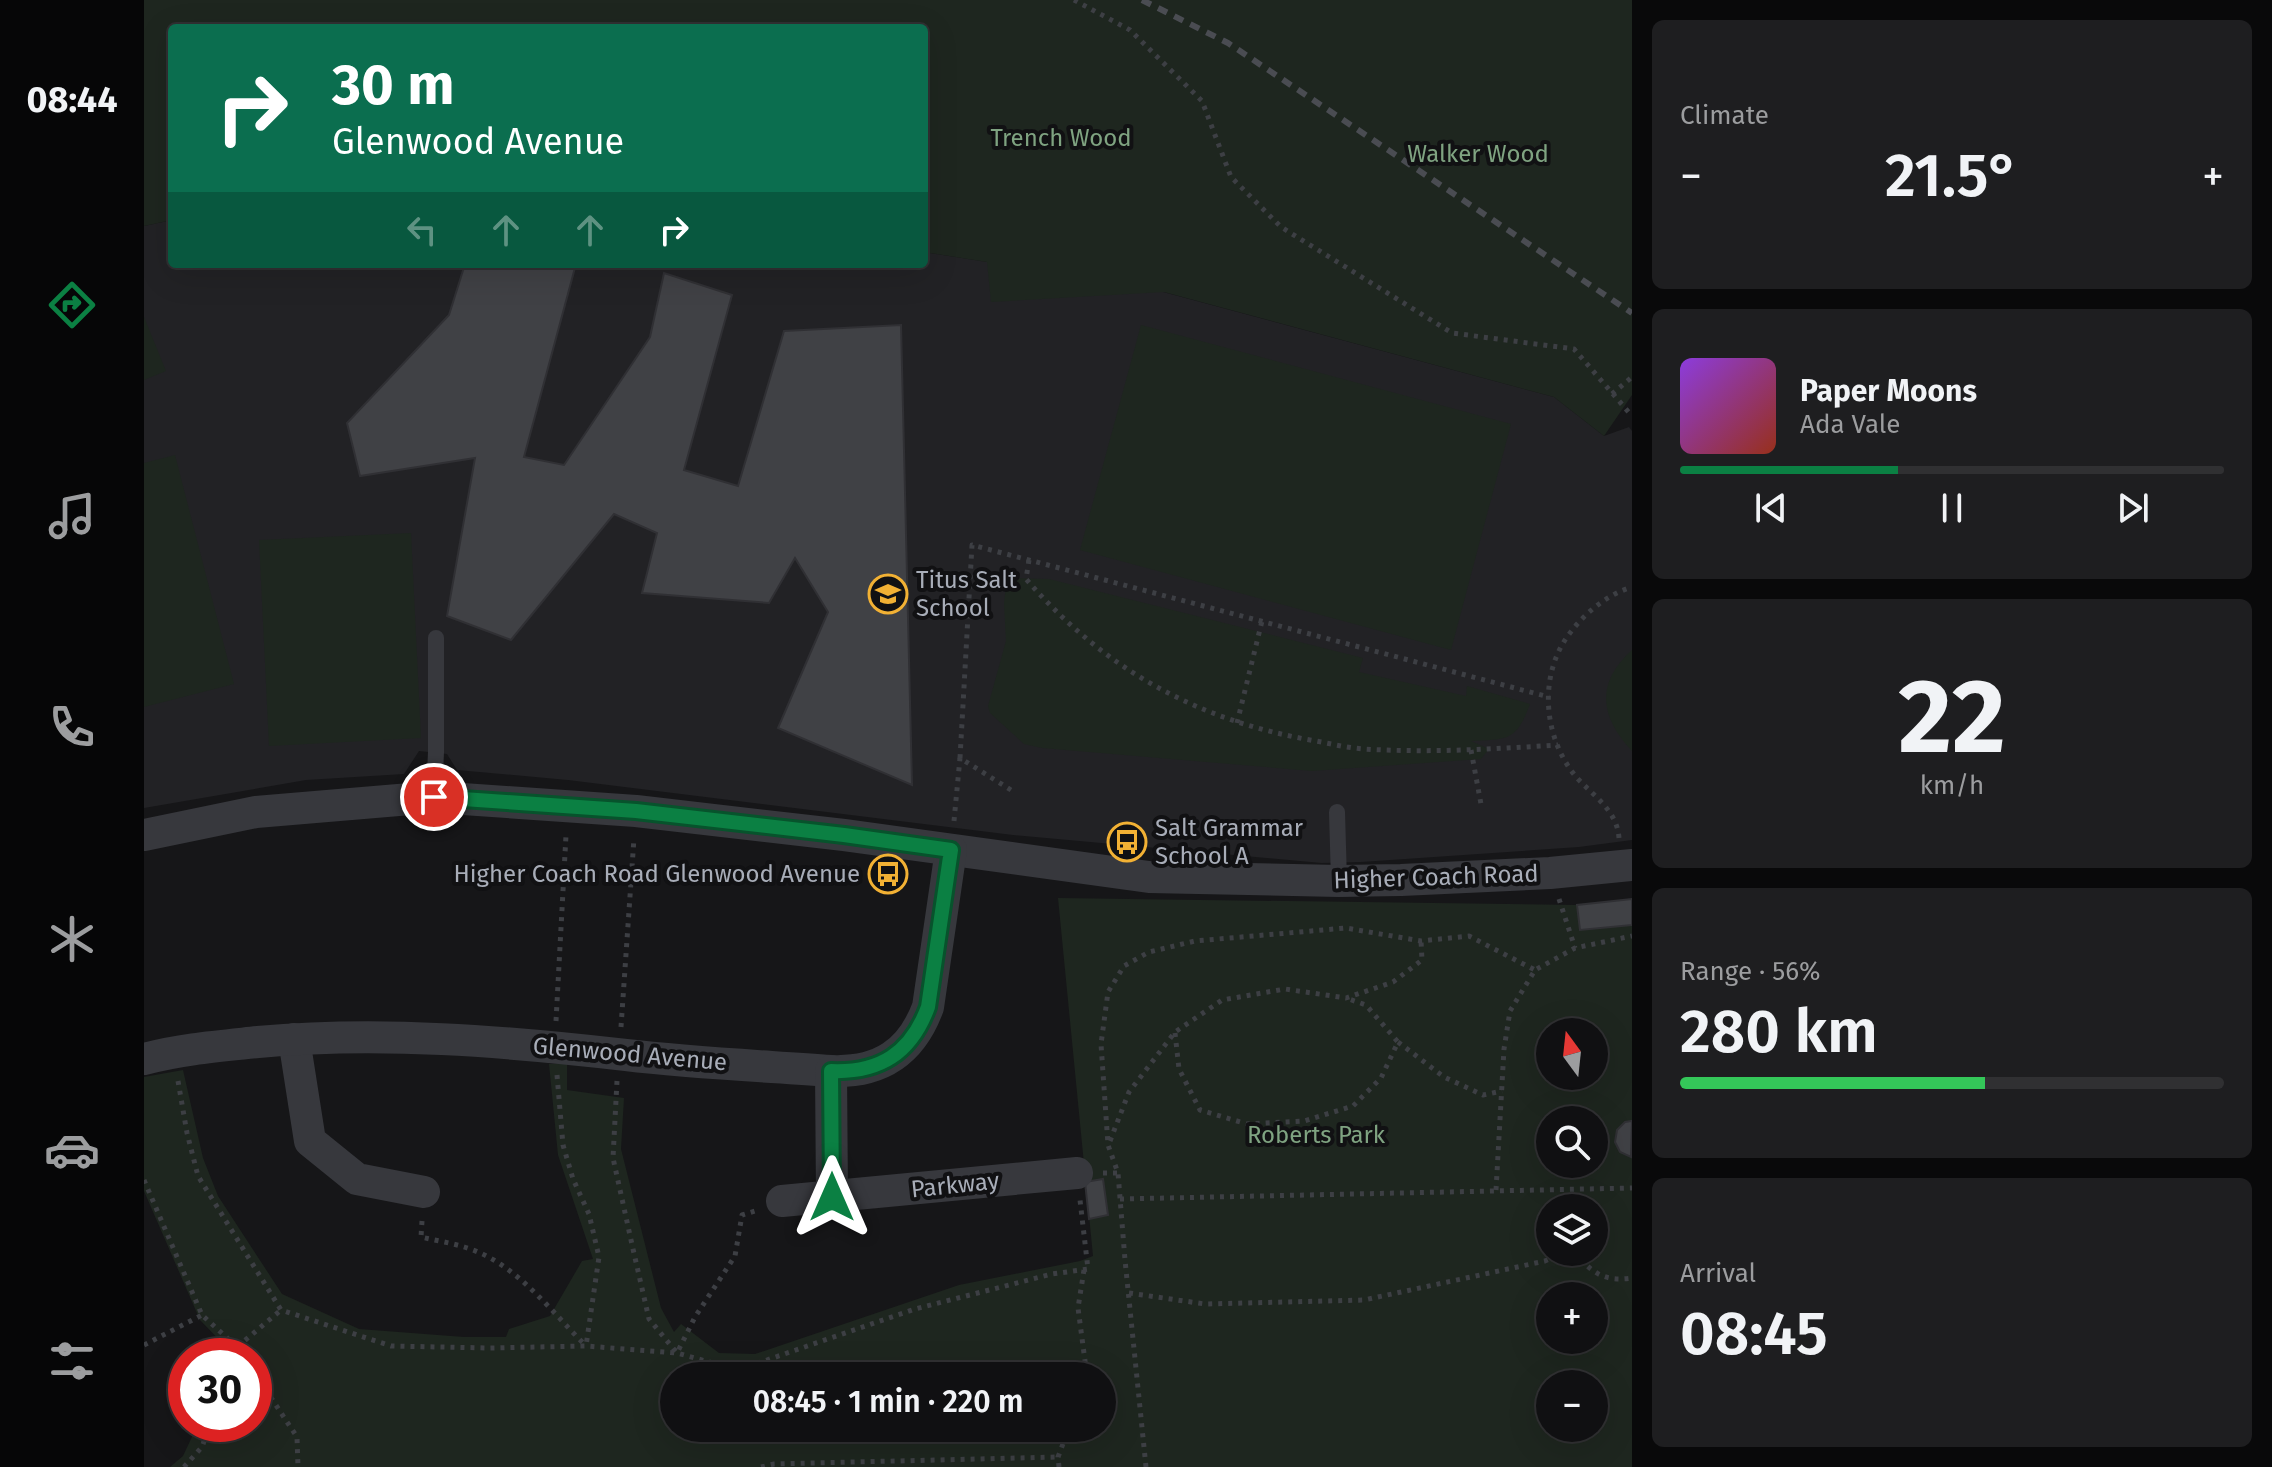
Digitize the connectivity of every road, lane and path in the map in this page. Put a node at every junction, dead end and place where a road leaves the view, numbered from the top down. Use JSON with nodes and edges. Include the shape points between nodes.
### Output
{"nodes":[{"id":1,"x":1074,"y":0,"type":"edge"},
{"id":2,"x":1632,"y":377,"type":"edge"},
{"id":3,"x":1612,"y":394,"type":"junction"},
{"id":4,"x":1632,"y":416,"type":"edge"},
{"id":5,"x":1029,"y":560,"type":"junction"},
{"id":6,"x":1632,"y":587,"type":"edge"},
{"id":7,"x":1262,"y":621,"type":"junction"},
{"id":8,"x":436,"y":638,"type":"dead end"},
{"id":9,"x":1549,"y":697,"type":"junction"},
{"id":10,"x":1237,"y":723,"type":"junction"},
{"id":11,"x":1558,"y":745,"type":"junction"},
{"id":12,"x":1471,"y":750,"type":"junction"},
{"id":13,"x":960,"y":758,"type":"junction"},
{"id":14,"x":1011,"y":790,"type":"dead end"},
{"id":15,"x":434,"y":797,"type":"junction"},
{"id":16,"x":1481,"y":804,"type":"dead end"},
{"id":17,"x":568,"y":806,"type":"junction"},
{"id":18,"x":636,"y":811,"type":"junction"},
{"id":19,"x":1337,"y":812,"type":"dead end"},
{"id":20,"x":144,"y":835,"type":"edge"},
{"id":21,"x":951,"y":850,"type":"junction"},
{"id":22,"x":1627,"y":866,"type":"edge"},
{"id":23,"x":1550,"y":873,"type":"junction"},
{"id":24,"x":1339,"y":881,"type":"junction"},
{"id":25,"x":1632,"y":936,"type":"edge"},
{"id":26,"x":1421,"y":941,"type":"junction"},
{"id":27,"x":1575,"y":948,"type":"junction"},
{"id":28,"x":1535,"y":970,"type":"junction"},
{"id":29,"x":1346,"y":998,"type":"junction"},
{"id":30,"x":1175,"y":1032,"type":"junction"},
{"id":31,"x":294,"y":1039,"type":"junction"},
{"id":32,"x":1398,"y":1042,"type":"junction"},
{"id":33,"x":555,"y":1047,"type":"junction"},
{"id":34,"x":619,"y":1054,"type":"junction"},
{"id":35,"x":159,"y":1056,"type":"edge"},
{"id":36,"x":831,"y":1071,"type":"junction"},
{"id":37,"x":1502,"y":1091,"type":"junction"},
{"id":38,"x":1108,"y":1145,"type":"junction"},
{"id":39,"x":1077,"y":1173,"type":"joint"},
{"id":40,"x":144,"y":1180,"type":"edge"},
{"id":41,"x":1632,"y":1188,"type":"edge"},
{"id":42,"x":1573,"y":1189,"type":"junction"},
{"id":43,"x":1496,"y":1190,"type":"junction"},
{"id":44,"x":424,"y":1192,"type":"joint"},
{"id":45,"x":1573,"y":1194,"type":"edge"},
{"id":46,"x":832,"y":1197,"type":"junction"},
{"id":47,"x":1120,"y":1199,"type":"junction"},
{"id":48,"x":782,"y":1201,"type":"joint"},
{"id":49,"x":1536,"y":1263,"type":"edge"},
{"id":50,"x":1586,"y":1266,"type":"edge"},
{"id":51,"x":1084,"y":1270,"type":"junction"},
{"id":52,"x":1632,"y":1278,"type":"edge"},
{"id":53,"x":1129,"y":1293,"type":"junction"},
{"id":54,"x":281,"y":1310,"type":"junction"},
{"id":55,"x":202,"y":1315,"type":"junction"},
{"id":56,"x":227,"y":1338,"type":"edge"},
{"id":57,"x":248,"y":1338,"type":"edge"},
{"id":58,"x":144,"y":1345,"type":"edge"},
{"id":59,"x":586,"y":1346,"type":"junction"},
{"id":60,"x":677,"y":1353,"type":"junction"},
{"id":61,"x":1085,"y":1362,"type":"edge"},
{"id":62,"x":272,"y":1399,"type":"edge"},
{"id":63,"x":204,"y":1442,"type":"edge"},
{"id":64,"x":1064,"y":1442,"type":"edge"},
{"id":65,"x":1058,"y":1457,"type":"junction"},
{"id":66,"x":184,"y":1467,"type":"edge"},
{"id":67,"x":298,"y":1467,"type":"edge"},
{"id":68,"x":761,"y":1467,"type":"edge"},
{"id":69,"x":1059,"y":1467,"type":"edge"},
{"id":70,"x":1146,"y":1467,"type":"edge"}],
"edges":[{"from":1,"to":3,"type":"path","via":[[1130,30],[1202,101],[1231,177],[1281,227],[1452,333],[1574,349]]},
{"from":2,"to":3,"type":"path"},
{"from":3,"to":4,"type":"path"},
{"from":5,"to":7,"type":"path"},
{"from":5,"to":10,"type":"path","via":[[1026,579],[1091,643],[1137,676]]},
{"from":5,"to":13,"type":"path","via":[[972,545]]},
{"from":6,"to":9,"type":"path","via":[[1576,622],[1562,645]]},
{"from":7,"to":9,"type":"path"},
{"from":7,"to":10,"type":"path"},
{"from":8,"to":15,"type":"lane"},
{"from":9,"to":11,"type":"path"},
{"from":10,"to":12,"type":"path","via":[[1362,749]]},
{"from":11,"to":12,"type":"path"},
{"from":11,"to":22,"type":"path","via":[[1578,778],[1618,824]]},
{"from":12,"to":16,"type":"path"},
{"from":13,"to":14,"type":"path"},
{"from":13,"to":21,"type":"path"},
{"from":15,"to":17,"type":"street","name":"Higher Coach Road"},
{"from":15,"to":20,"type":"street","name":"Higher Coach Road","via":[[256,812]]},
{"from":17,"to":18,"type":"street","name":"Higher Coach Road"},
{"from":17,"to":33,"type":"path"},
{"from":18,"to":21,"type":"street","name":"Higher Coach Road"},
{"from":18,"to":34,"type":"path"},
{"from":19,"to":24,"type":"lane"},
{"from":21,"to":24,"type":"street","name":"Higher Coach Road","via":[[1149,877]]},
{"from":21,"to":36,"type":"street","name":"Glenwood Avenue","via":[[922,1023],[887,1061],[850,1072]]},
{"from":22,"to":23,"type":"street","name":"Higher Coach Road"},
{"from":23,"to":24,"type":"street","name":"Higher Coach Road"},
{"from":23,"to":27,"type":"path"},
{"from":25,"to":27,"type":"path"},
{"from":26,"to":28,"type":"path","via":[[1469,936]]},
{"from":26,"to":29,"type":"path","via":[[1422,960],[1393,982]]},
{"from":26,"to":38,"type":"path","via":[[1346,928],[1195,941],[1149,952],[1124,966],[1108,992],[1101,1044]]},
{"from":27,"to":28,"type":"path"},
{"from":28,"to":37,"type":"path","via":[[1510,1011]]},
{"from":29,"to":30,"type":"path","via":[[1285,989],[1222,1000]]},
{"from":29,"to":32,"type":"path","via":[[1366,1005]]},
{"from":30,"to":32,"type":"path","via":[[1179,1069],[1200,1110],[1247,1124],[1304,1121],[1353,1106],[1381,1078]]},
{"from":30,"to":38,"type":"path","via":[[1129,1092]]},
{"from":31,"to":33,"type":"street","name":"Glenwood Avenue","via":[[462,1038]]},
{"from":31,"to":35,"type":"street","name":"Glenwood Avenue"},
{"from":31,"to":44,"type":"street","via":[[310,1141],[357,1179]]},
{"from":32,"to":37,"type":"path","via":[[1444,1077],[1483,1095]]},
{"from":33,"to":34,"type":"street","name":"Glenwood Avenue"},
{"from":33,"to":59,"type":"path","via":[[563,1145],[599,1257]]},
{"from":34,"to":36,"type":"street","name":"Glenwood Avenue"},
{"from":34,"to":60,"type":"path","via":[[613,1158],[649,1319]]},
{"from":35,"to":54,"type":"path","via":[[198,1176]]},
{"from":36,"to":46,"type":"street"},
{"from":37,"to":43,"type":"path"},
{"from":38,"to":47,"type":"path"},
{"from":39,"to":46,"type":"street","name":"Parkway"},
{"from":39,"to":51,"type":"path","via":[[1088,1269]]},
{"from":40,"to":55,"type":"path"},
{"from":41,"to":42,"type":"path"},
{"from":42,"to":43,"type":"path"},
{"from":42,"to":45,"type":"path"},
{"from":43,"to":47,"type":"path"},
{"from":44,"to":59,"type":"path","via":[[421,1237],[496,1261]]},
{"from":46,"to":48,"type":"street","name":"Parkway"},
{"from":47,"to":53,"type":"path"},
{"from":48,"to":60,"type":"path","via":[[742,1215],[735,1256]]},
{"from":49,"to":53,"type":"path","via":[[1364,1300],[1205,1304]]},
{"from":50,"to":52,"type":"path","via":[[1614,1280]]},
{"from":51,"to":60,"type":"path","via":[[915,1309],[738,1370]]},
{"from":51,"to":61,"type":"path","via":[[1078,1308]]},
{"from":53,"to":70,"type":"path"},
{"from":54,"to":57,"type":"path"},
{"from":54,"to":59,"type":"path","via":[[391,1346]]},
{"from":55,"to":56,"type":"path"},
{"from":55,"to":58,"type":"path"},
{"from":59,"to":60,"type":"path"},
{"from":62,"to":67,"type":"path","via":[[297,1437]]},
{"from":63,"to":66,"type":"path"},
{"from":64,"to":65,"type":"path"},
{"from":65,"to":68,"type":"path"},
{"from":65,"to":69,"type":"path"}]}
